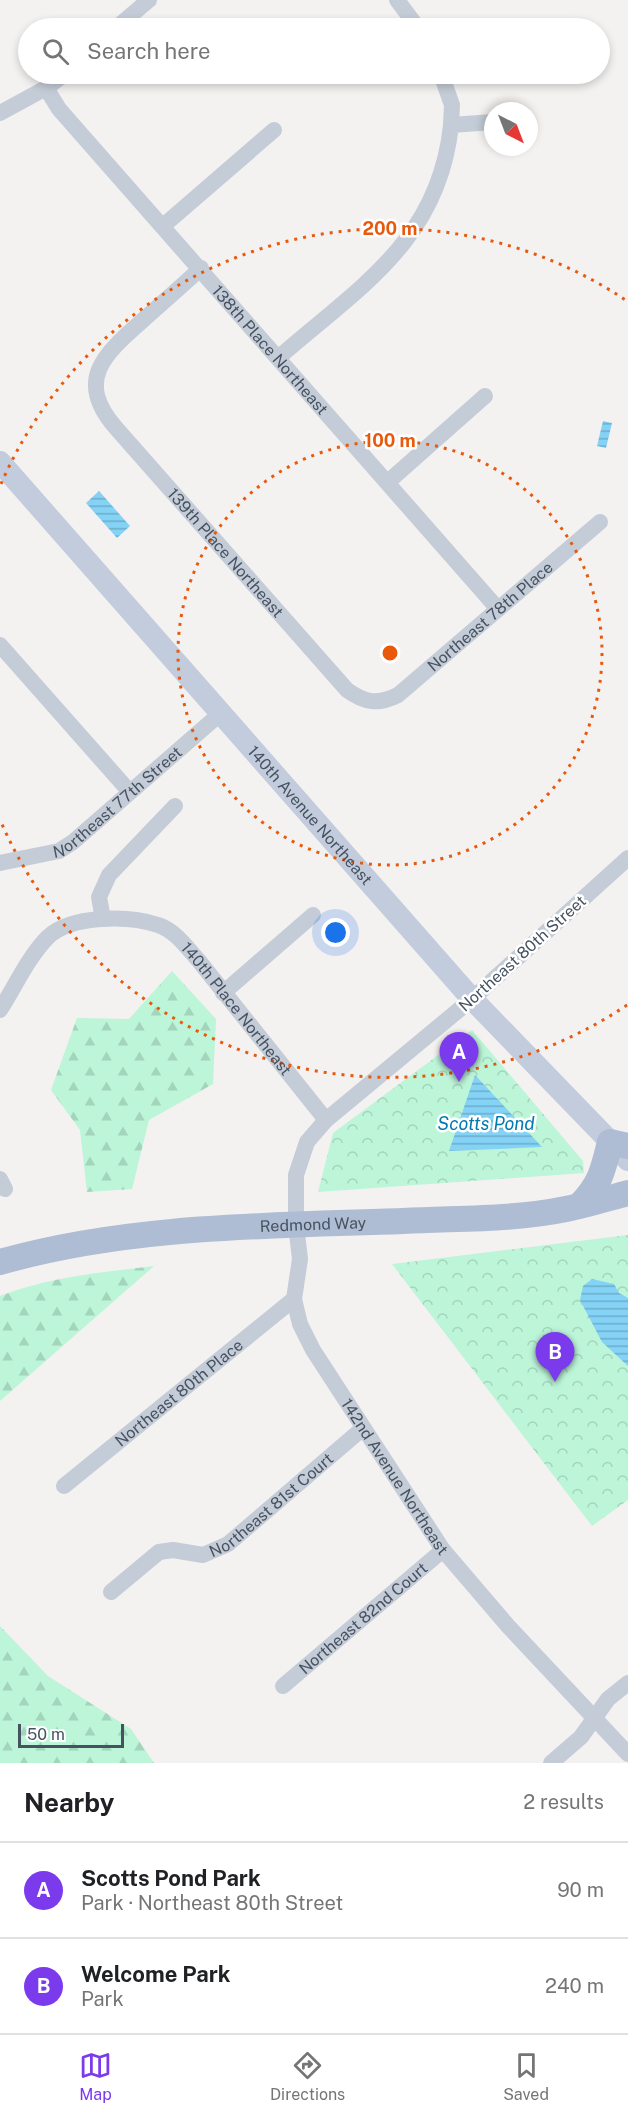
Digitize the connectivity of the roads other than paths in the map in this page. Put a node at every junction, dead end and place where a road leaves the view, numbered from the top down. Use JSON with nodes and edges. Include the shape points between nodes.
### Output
{"nodes":[{"id":1,"x":149,"y":0,"type":"edge"},
{"id":2,"x":397,"y":0,"type":"edge"},
{"id":3,"x":128,"y":18,"type":"edge"},
{"id":4,"x":410,"y":18,"type":"edge"},
{"id":5,"x":51,"y":84,"type":"edge"},
{"id":6,"x":445,"y":84,"type":"edge"},
{"id":7,"x":46,"y":88,"type":"junction"},
{"id":8,"x":0,"y":113,"type":"edge"},
{"id":9,"x":484,"y":123,"type":"edge"},
{"id":10,"x":451,"y":125,"type":"junction"},
{"id":11,"x":274,"y":130,"type":"dead end"},
{"id":12,"x":163,"y":226,"type":"junction"},
{"id":13,"x":201,"y":268,"type":"junction"},
{"id":14,"x":278,"y":357,"type":"junction"},
{"id":15,"x":485,"y":396,"type":"dead end"},
{"id":16,"x":0,"y":462,"type":"edge"},
{"id":17,"x":388,"y":481,"type":"junction"},
{"id":18,"x":600,"y":522,"type":"dead end"},
{"id":19,"x":498,"y":609,"type":"junction"},
{"id":20,"x":1,"y":647,"type":"edge"},
{"id":21,"x":375,"y":702,"type":"joint"},
{"id":22,"x":221,"y":713,"type":"junction"},
{"id":23,"x":129,"y":791,"type":"junction"},
{"id":24,"x":175,"y":806,"type":"dead end"},
{"id":25,"x":628,"y":858,"type":"edge"},
{"id":26,"x":0,"y":863,"type":"edge"},
{"id":27,"x":313,"y":915,"type":"dead end"},
{"id":28,"x":103,"y":919,"type":"junction"},
{"id":29,"x":223,"y":993,"type":"junction"},
{"id":30,"x":472,"y":999,"type":"junction"},
{"id":31,"x":0,"y":1010,"type":"edge"},
{"id":32,"x":326,"y":1120,"type":"junction"},
{"id":33,"x":307,"y":1142,"type":"joint"},
{"id":34,"x":619,"y":1144,"type":"edge"},
{"id":35,"x":628,"y":1160,"type":"edge"},
{"id":36,"x":628,"y":1193,"type":"edge"},
{"id":37,"x":580,"y":1205,"type":"junction"},
{"id":38,"x":297,"y":1225,"type":"junction"},
{"id":39,"x":0,"y":1262,"type":"edge"},
{"id":40,"x":294,"y":1299,"type":"junction"},
{"id":41,"x":362,"y":1429,"type":"junction"},
{"id":42,"x":64,"y":1486,"type":"dead end"},
{"id":43,"x":443,"y":1550,"type":"junction"},
{"id":44,"x":111,"y":1592,"type":"dead end"},
{"id":45,"x":628,"y":1683,"type":"edge"},
{"id":46,"x":283,"y":1686,"type":"dead end"},
{"id":47,"x":594,"y":1719,"type":"junction"},
{"id":48,"x":628,"y":1754,"type":"edge"},
{"id":49,"x":551,"y":1763,"type":"edge"}],
"edges":[{"from":1,"to":3,"type":"street"},
{"from":2,"to":4,"type":"street"},
{"from":5,"to":7,"type":"street"},
{"from":6,"to":10,"type":"street","via":[[452,105]]},
{"from":7,"to":8,"type":"street"},
{"from":7,"to":12,"type":"street","name":"138th Place Northeast","via":[[59,109]]},
{"from":9,"to":10,"type":"street"},
{"from":10,"to":14,"type":"street","via":[[449,148],[428,210],[410,238],[387,263]]},
{"from":11,"to":12,"type":"street"},
{"from":12,"to":13,"type":"street","name":"138th Place Northeast"},
{"from":13,"to":14,"type":"street","name":"138th Place Northeast"},
{"from":13,"to":21,"type":"street","name":"139th Place Northeast","via":[[101,361],[95,386],[103,413],[347,690],[361,700]]},
{"from":14,"to":17,"type":"street","name":"138th Place Northeast"},
{"from":15,"to":17,"type":"street"},
{"from":16,"to":22,"type":"main road","name":"140th Avenue Northeast"},
{"from":17,"to":19,"type":"street","name":"138th Place Northeast"},
{"from":18,"to":19,"type":"street","name":"Northeast 78th Place"},
{"from":19,"to":21,"type":"street","name":"Northeast 78th Place","via":[[398,695]]},
{"from":20,"to":23,"type":"street"},
{"from":22,"to":23,"type":"street","name":"Northeast 77th Street"},
{"from":22,"to":30,"type":"main road","name":"140th Avenue Northeast"},
{"from":23,"to":26,"type":"street","name":"Northeast 77th Street","via":[[59,851]]},
{"from":24,"to":28,"type":"street","via":[[109,876],[99,897]]},
{"from":25,"to":30,"type":"street","name":"Northeast 80th Street"},
{"from":27,"to":29,"type":"street"},
{"from":28,"to":29,"type":"street","name":"140th Place Northeast","via":[[160,925],[179,939]]},
{"from":28,"to":31,"type":"street","name":"140th Place Northeast","via":[[74,923],[49,936]]},
{"from":29,"to":32,"type":"street","name":"140th Place Northeast"},
{"from":30,"to":32,"type":"street","name":"Northeast 80th Street"},
{"from":30,"to":34,"type":"main road","name":"140th Avenue Northeast"},
{"from":32,"to":33,"type":"street","name":"Northeast 80th Street"},
{"from":33,"to":38,"type":"street","name":"142nd Avenue Northeast","via":[[296,1175]]},
{"from":34,"to":35,"type":"main road","name":"140th Avenue Northeast"},
{"from":34,"to":37,"type":"main road","via":[[594,1191]]},
{"from":36,"to":37,"type":"main road","name":"Redmond Way"},
{"from":37,"to":38,"type":"main road","name":"Redmond Way","via":[[511,1216]]},
{"from":38,"to":39,"type":"main road","name":"Redmond Way","via":[[115,1239],[32,1252]]},
{"from":38,"to":40,"type":"street","name":"142nd Avenue Northeast","via":[[300,1259]]},
{"from":40,"to":41,"type":"street","name":"142nd Avenue Northeast","via":[[300,1324],[313,1350]]},
{"from":40,"to":42,"type":"street","name":"Northeast 80th Place"},
{"from":41,"to":43,"type":"street","name":"142nd Avenue Northeast"},
{"from":41,"to":44,"type":"street","name":"Northeast 81st Court","via":[[228,1544],[203,1555],[159,1552]]},
{"from":43,"to":46,"type":"street","name":"Northeast 82nd Court"},
{"from":43,"to":47,"type":"street","name":"142nd Avenue Northeast"},
{"from":45,"to":47,"type":"street","via":[[608,1699]]},
{"from":47,"to":48,"type":"street","name":"142nd Avenue Northeast"},
{"from":47,"to":49,"type":"street","via":[[581,1737]]}]}
